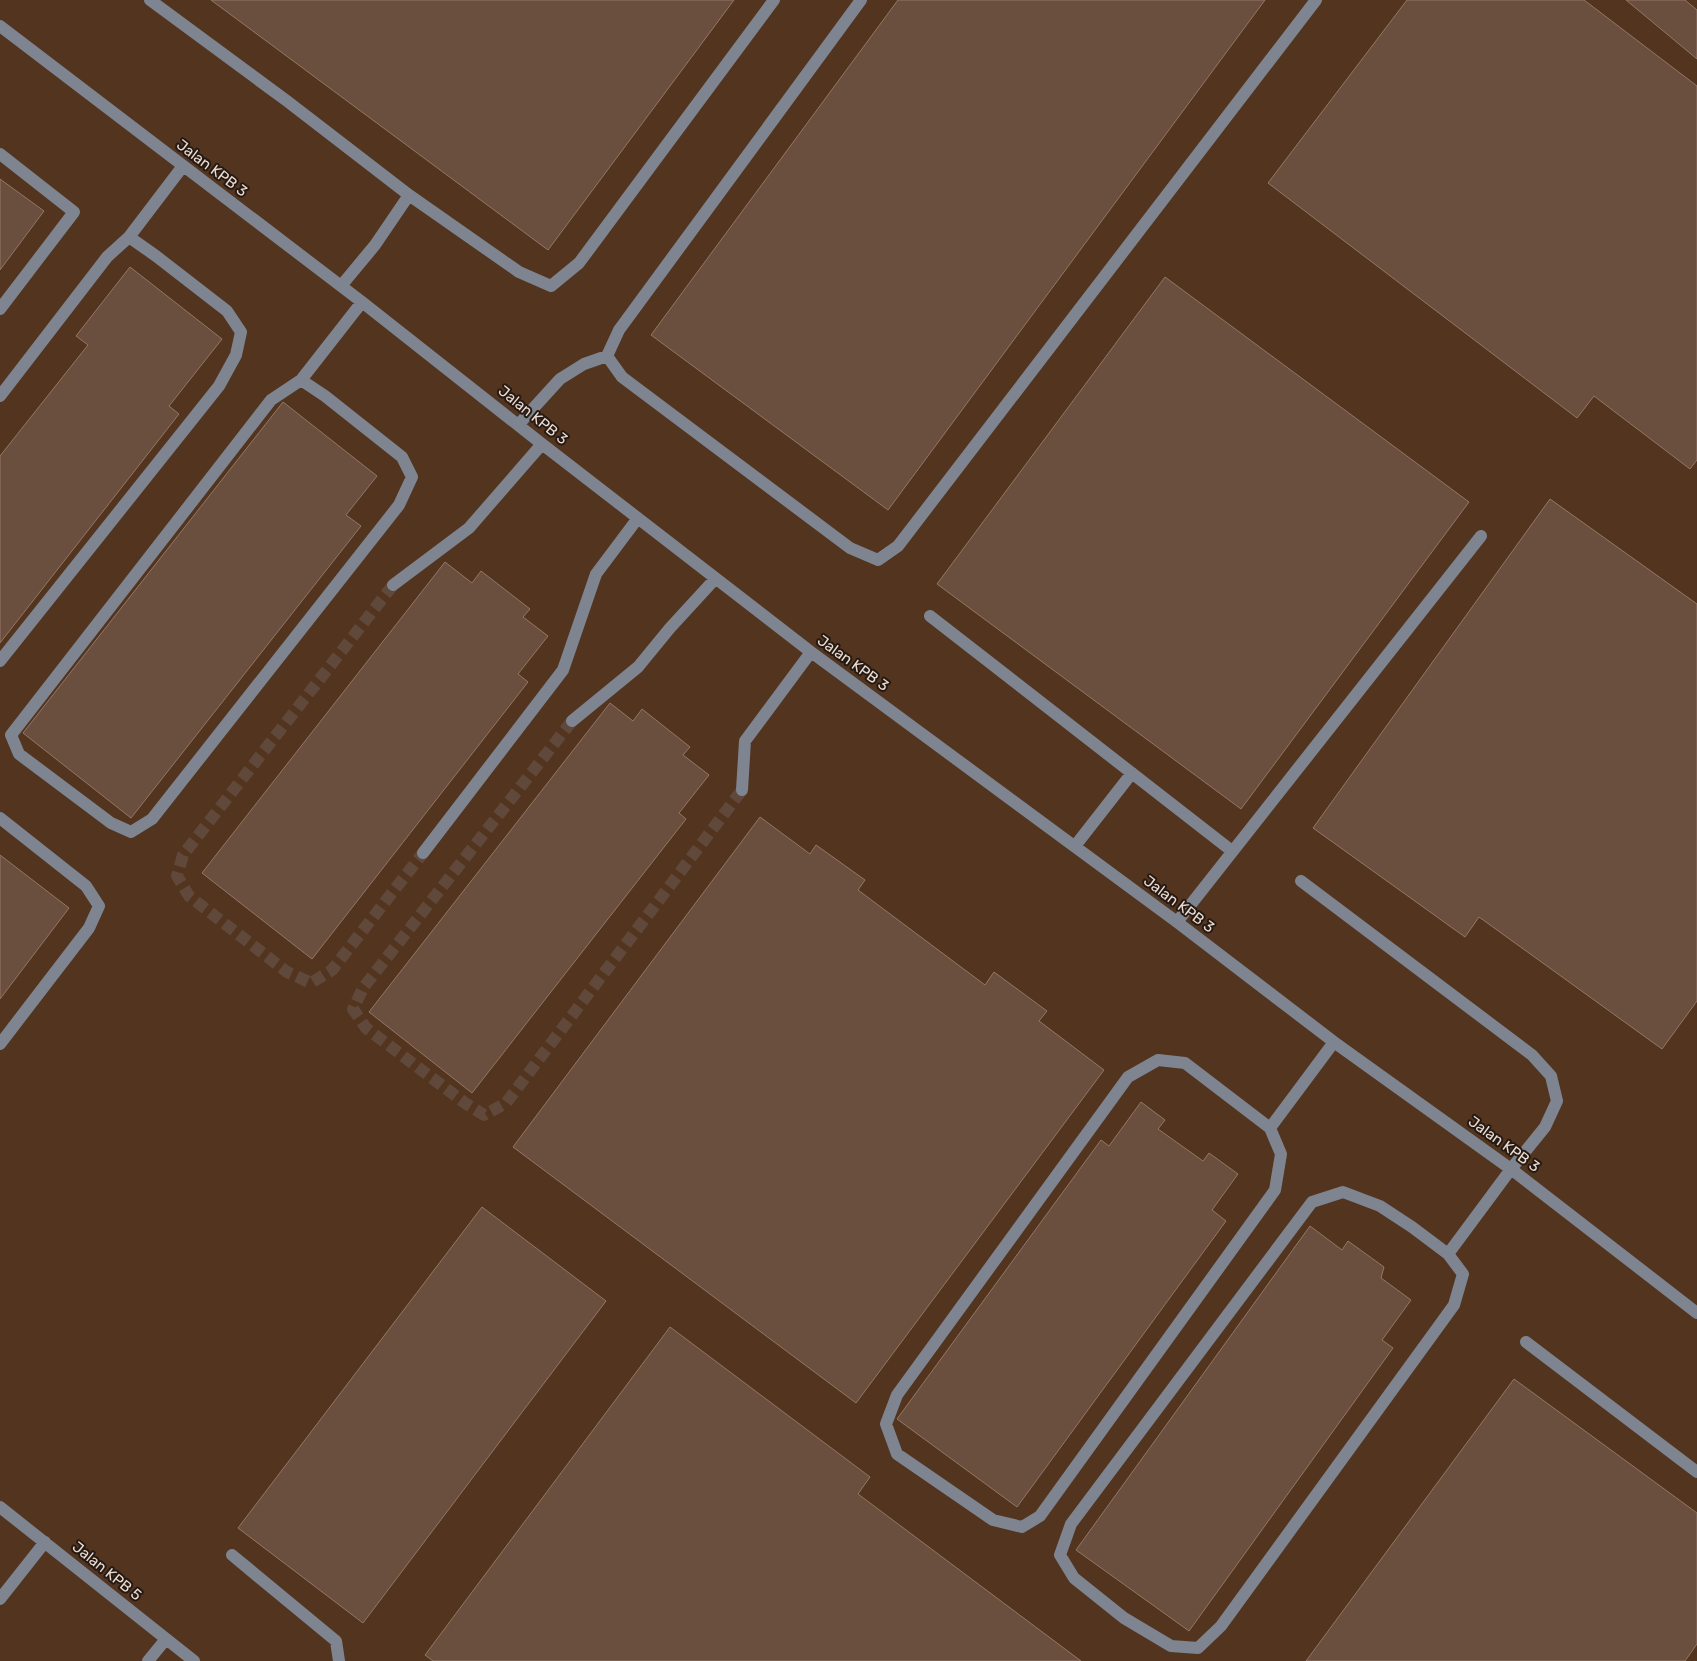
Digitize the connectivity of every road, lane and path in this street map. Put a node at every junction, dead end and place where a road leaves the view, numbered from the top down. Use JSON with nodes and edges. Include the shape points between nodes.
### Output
{"nodes":[{"id":1,"x":150,"y":0,"type":"edge"},
{"id":2,"x":774,"y":0,"type":"edge"},
{"id":3,"x":861,"y":0,"type":"edge"},
{"id":4,"x":1316,"y":0,"type":"edge"},
{"id":5,"x":0,"y":26,"type":"edge"},
{"id":6,"x":0,"y":154,"type":"edge"},
{"id":7,"x":182,"y":166,"type":"junction"},
{"id":8,"x":409,"y":195,"type":"junction"},
{"id":9,"x":129,"y":237,"type":"junction"},
{"id":10,"x":341,"y":286,"type":"junction"},
{"id":11,"x":362,"y":302,"type":"junction"},
{"id":12,"x":0,"y":309,"type":"edge"},
{"id":13,"x":608,"y":356,"type":"junction"},
{"id":14,"x":301,"y":380,"type":"junction"},
{"id":15,"x":0,"y":396,"type":"edge"},
{"id":16,"x":519,"y":424,"type":"junction"},
{"id":17,"x":542,"y":444,"type":"junction"},
{"id":18,"x":638,"y":518,"type":"junction"},
{"id":19,"x":1481,"y":536,"type":"dead end"},
{"id":20,"x":715,"y":579,"type":"junction"},
{"id":21,"x":393,"y":585,"type":"tunnel mouth"},
{"id":22,"x":930,"y":616,"type":"dead end"},
{"id":23,"x":810,"y":652,"type":"junction"},
{"id":24,"x":0,"y":661,"type":"edge"},
{"id":25,"x":572,"y":720,"type":"tunnel mouth"},
{"id":26,"x":1132,"y":773,"type":"junction"},
{"id":27,"x":742,"y":790,"type":"tunnel mouth"},
{"id":28,"x":0,"y":818,"type":"edge"},
{"id":29,"x":1075,"y":846,"type":"junction"},
{"id":30,"x":1232,"y":851,"type":"junction"},
{"id":31,"x":423,"y":853,"type":"tunnel mouth"},
{"id":32,"x":1301,"y":881,"type":"dead end"},
{"id":33,"x":1177,"y":922,"type":"junction"},
{"id":34,"x":1334,"y":1042,"type":"junction"},
{"id":35,"x":0,"y":1044,"type":"edge"},
{"id":36,"x":1270,"y":1128,"type":"junction"},
{"id":37,"x":1512,"y":1169,"type":"junction"},
{"id":38,"x":1448,"y":1254,"type":"junction"},
{"id":39,"x":1697,"y":1312,"type":"edge"},
{"id":40,"x":1526,"y":1342,"type":"dead end"},
{"id":41,"x":1697,"y":1472,"type":"edge"},
{"id":42,"x":0,"y":1507,"type":"edge"},
{"id":43,"x":45,"y":1542,"type":"junction"},
{"id":44,"x":232,"y":1554,"type":"dead end"},
{"id":45,"x":0,"y":1599,"type":"edge"},
{"id":46,"x":166,"y":1639,"type":"junction"},
{"id":47,"x":148,"y":1661,"type":"edge"},
{"id":48,"x":194,"y":1661,"type":"edge"},
{"id":49,"x":339,"y":1661,"type":"edge"}],
"edges":[{"from":1,"to":8,"type":"street"},
{"from":2,"to":8,"type":"street","via":[[579,263],[550,286],[518,272]]},
{"from":3,"to":13,"type":"street","via":[[620,330]]},
{"from":4,"to":13,"type":"street","via":[[898,546],[878,560],[850,548],[622,377]]},
{"from":5,"to":7,"type":"street","name":"Jalan KPB 3"},
{"from":6,"to":12,"type":"street","via":[[74,212]]},
{"from":7,"to":9,"type":"street"},
{"from":7,"to":10,"type":"street","name":"Jalan KPB 3"},
{"from":8,"to":10,"type":"street","via":[[375,245]]},
{"from":9,"to":15,"type":"street","via":[[106,258]]},
{"from":9,"to":24,"type":"street","via":[[227,311],[241,332],[236,355],[219,386]]},
{"from":10,"to":11,"type":"street","name":"Jalan KPB 3"},
{"from":11,"to":14,"type":"street"},
{"from":11,"to":16,"type":"street","name":"Jalan KPB 3"},
{"from":13,"to":16,"type":"street","via":[[584,364],[560,379]]},
{"from":14,"to":14,"type":"street","via":[[402,457],[412,477],[398,505],[152,819],[131,832],[111,823],[19,754],[11,735],[271,400]]},
{"from":16,"to":17,"type":"street","name":"Jalan KPB 3"},
{"from":17,"to":18,"type":"street","name":"Jalan KPB 3"},
{"from":17,"to":21,"type":"street","via":[[469,528]]},
{"from":18,"to":20,"type":"street","name":"Jalan KPB 3"},
{"from":18,"to":31,"type":"street","via":[[596,574],[563,670]]},
{"from":19,"to":30,"type":"street"},
{"from":20,"to":23,"type":"street","name":"Jalan KPB 3"},
{"from":20,"to":25,"type":"street","via":[[638,667]]},
{"from":22,"to":26,"type":"street"},
{"from":23,"to":27,"type":"street","via":[[745,741]]},
{"from":23,"to":29,"type":"street","name":"Jalan KPB 3"},
{"from":26,"to":29,"type":"street"},
{"from":26,"to":30,"type":"street"},
{"from":28,"to":35,"type":"street","via":[[86,886],[99,906],[89,928]]},
{"from":29,"to":33,"type":"street","name":"Jalan KPB 3"},
{"from":30,"to":33,"type":"street"},
{"from":32,"to":37,"type":"street","via":[[1532,1054],[1551,1076],[1557,1101],[1545,1127]]},
{"from":33,"to":34,"type":"street","name":"Jalan KPB 3"},
{"from":34,"to":36,"type":"street"},
{"from":34,"to":37,"type":"street","name":"Jalan KPB 3"},
{"from":36,"to":36,"type":"street","via":[[1281,1154],[1275,1190],[1040,1516],[1022,1527],[993,1520],[897,1454],[886,1424],[897,1395],[1128,1076],[1158,1060],[1185,1063]]},
{"from":37,"to":38,"type":"street"},
{"from":37,"to":39,"type":"street","name":"Jalan KPB 3"},
{"from":38,"to":38,"type":"street","via":[[1463,1274],[1454,1305],[1221,1626],[1198,1648],[1172,1646],[1124,1618],[1074,1578],[1060,1555],[1071,1524],[1312,1202],[1343,1192],[1380,1206]]},
{"from":40,"to":41,"type":"street"},
{"from":42,"to":43,"type":"street","name":"Jalan KPB 5"},
{"from":43,"to":45,"type":"street"},
{"from":43,"to":46,"type":"street","name":"Jalan KPB 5"},
{"from":44,"to":49,"type":"street","via":[[336,1641]]},
{"from":46,"to":47,"type":"street"},
{"from":46,"to":48,"type":"street","name":"Jalan KPB 5"}]}
